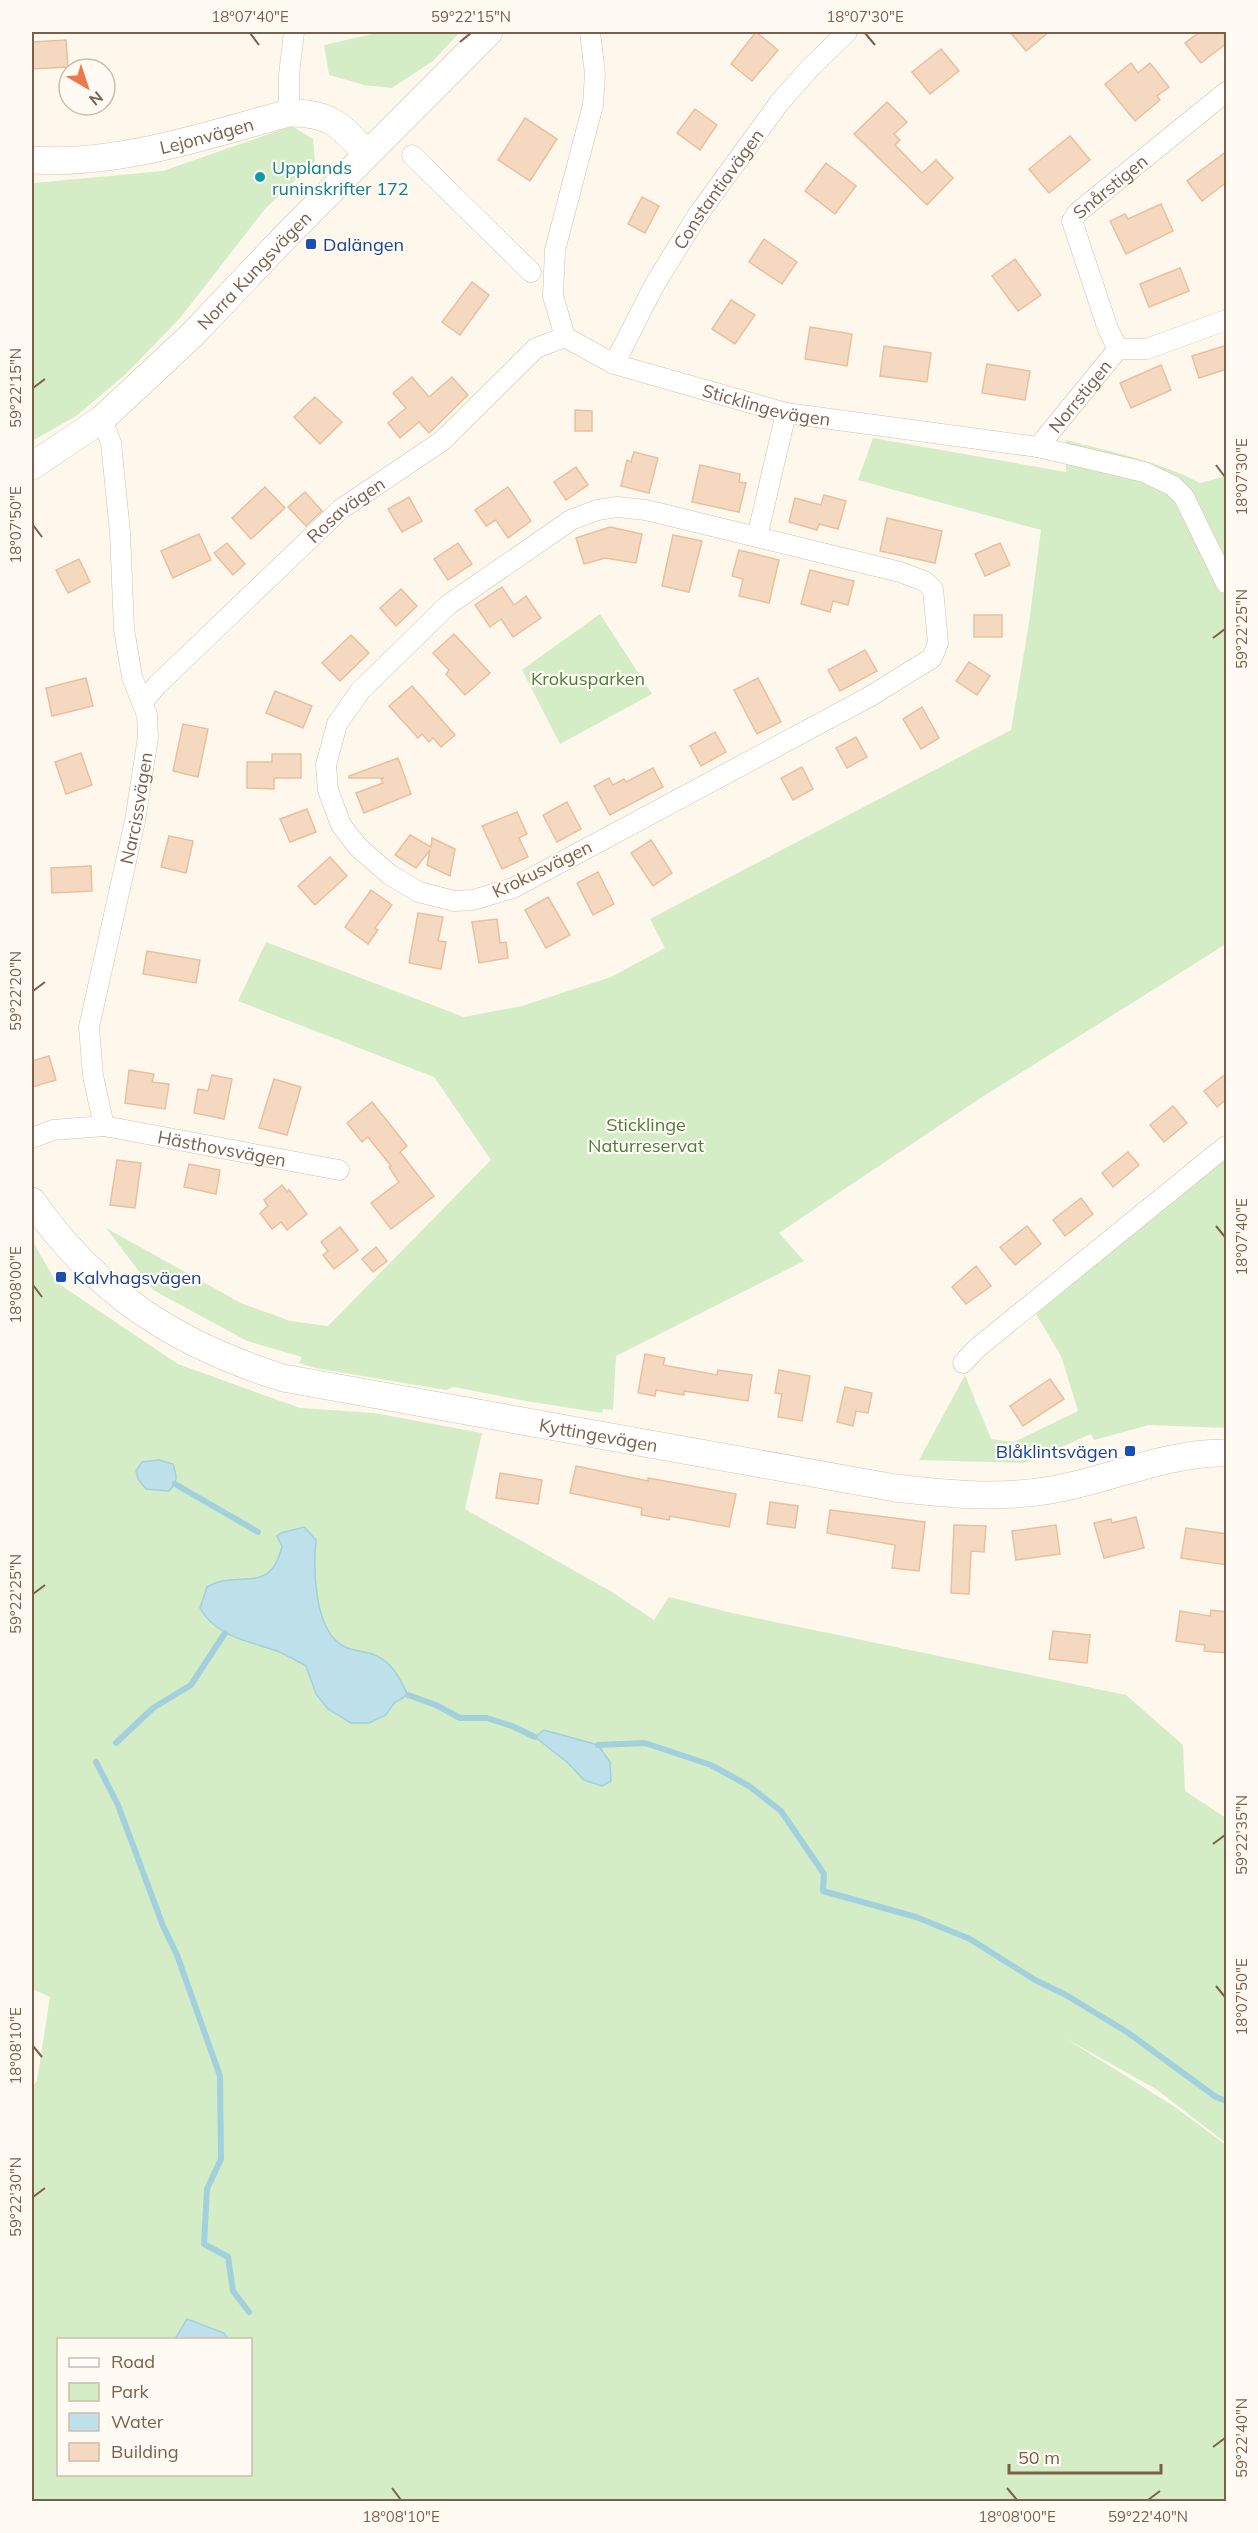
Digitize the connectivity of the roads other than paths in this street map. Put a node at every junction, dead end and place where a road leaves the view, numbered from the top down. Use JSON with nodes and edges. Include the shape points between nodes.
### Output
{"nodes":[{"id":1,"x":294,"y":32,"type":"edge"},
{"id":2,"x":489,"y":32,"type":"edge"},
{"id":3,"x":590,"y":32,"type":"edge"},
{"id":4,"x":847,"y":32,"type":"edge"},
{"id":5,"x":1227,"y":92,"type":"edge"},
{"id":6,"x":289,"y":113,"type":"junction"},
{"id":7,"x":367,"y":154,"type":"junction"},
{"id":8,"x":412,"y":155,"type":"dead end"},
{"id":9,"x":32,"y":160,"type":"edge"},
{"id":10,"x":531,"y":272,"type":"dead end"},
{"id":11,"x":1227,"y":320,"type":"edge"},
{"id":12,"x":565,"y":337,"type":"junction"},
{"id":13,"x":1118,"y":349,"type":"junction"},
{"id":14,"x":614,"y":364,"type":"junction"},
{"id":15,"x":786,"y":413,"type":"junction"},
{"id":16,"x":102,"y":419,"type":"junction"},
{"id":17,"x":1038,"y":447,"type":"junction"},
{"id":18,"x":32,"y":466,"type":"edge"},
{"id":19,"x":757,"y":537,"type":"junction"},
{"id":20,"x":1227,"y":583,"type":"edge"},
{"id":21,"x":143,"y":702,"type":"junction"},
{"id":22,"x":104,"y":1126,"type":"junction"},
{"id":23,"x":32,"y":1138,"type":"edge"},
{"id":24,"x":1227,"y":1146,"type":"edge"},
{"id":25,"x":339,"y":1170,"type":"dead end"},
{"id":26,"x":32,"y":1201,"type":"edge"},
{"id":27,"x":963,"y":1363,"type":"dead end"},
{"id":28,"x":1227,"y":1453,"type":"edge"}],
"edges":[{"from":1,"to":6,"type":"street"},
{"from":2,"to":7,"type":"street","name":"Norra Kungsvägen"},
{"from":3,"to":12,"type":"street","via":[[593,105],[555,250],[553,296]]},
{"from":4,"to":14,"type":"street","name":"Constantiavägen","via":[[779,104],[697,216],[655,284]]},
{"from":5,"to":13,"type":"street","name":"Snårstigen","via":[[1072,221]]},
{"from":6,"to":7,"type":"street","name":"Lejonvägen","via":[[322,116],[336,123]]},
{"from":6,"to":9,"type":"street","name":"Lejonvägen","via":[[127,153],[92,159]]},
{"from":7,"to":16,"type":"street","name":"Norra Kungsvägen","via":[[192,335]]},
{"from":8,"to":10,"type":"street"},
{"from":11,"to":13,"type":"street","name":"Norrstigen","via":[[1147,349]]},
{"from":12,"to":14,"type":"street","name":"Sticklingevägen"},
{"from":12,"to":21,"type":"street","name":"Rosavägen","via":[[536,348],[442,441],[341,509]]},
{"from":13,"to":17,"type":"street","name":"Norrstigen"},
{"from":14,"to":15,"type":"street","name":"Sticklingevägen"},
{"from":15,"to":17,"type":"street","name":"Sticklingevägen"},
{"from":15,"to":19,"type":"street"},
{"from":16,"to":18,"type":"street","name":"Norra Kungsvägen"},
{"from":16,"to":21,"type":"street","name":"Narcissvägen","via":[[111,443],[124,629],[132,677]]},
{"from":17,"to":20,"type":"street","name":"Sticklingevägen","via":[[1144,472],[1173,486],[1193,511]]},
{"from":19,"to":19,"type":"street","name":"Krokusvägen","via":[[924,580],[933,590],[935,601],[938,643],[932,658],[869,697],[513,888],[493,895],[454,901],[419,892],[390,875],[358,847],[341,825],[328,790],[326,765],[338,724],[360,691],[448,605],[571,520],[597,510],[646,510]]},
{"from":21,"to":22,"type":"street","name":"Narcissvägen","via":[[148,737],[136,811],[89,1027],[93,1076]]},
{"from":22,"to":23,"type":"street","via":[[53,1130]]},
{"from":22,"to":25,"type":"street","name":"Hästhovsvägen"},
{"from":24,"to":27,"type":"street"},
{"from":26,"to":28,"type":"street","name":"Kyttingevägen","via":[[79,1260],[152,1320],[237,1364],[283,1378],[848,1480],[976,1496],[1051,1490],[1151,1463]]}]}
